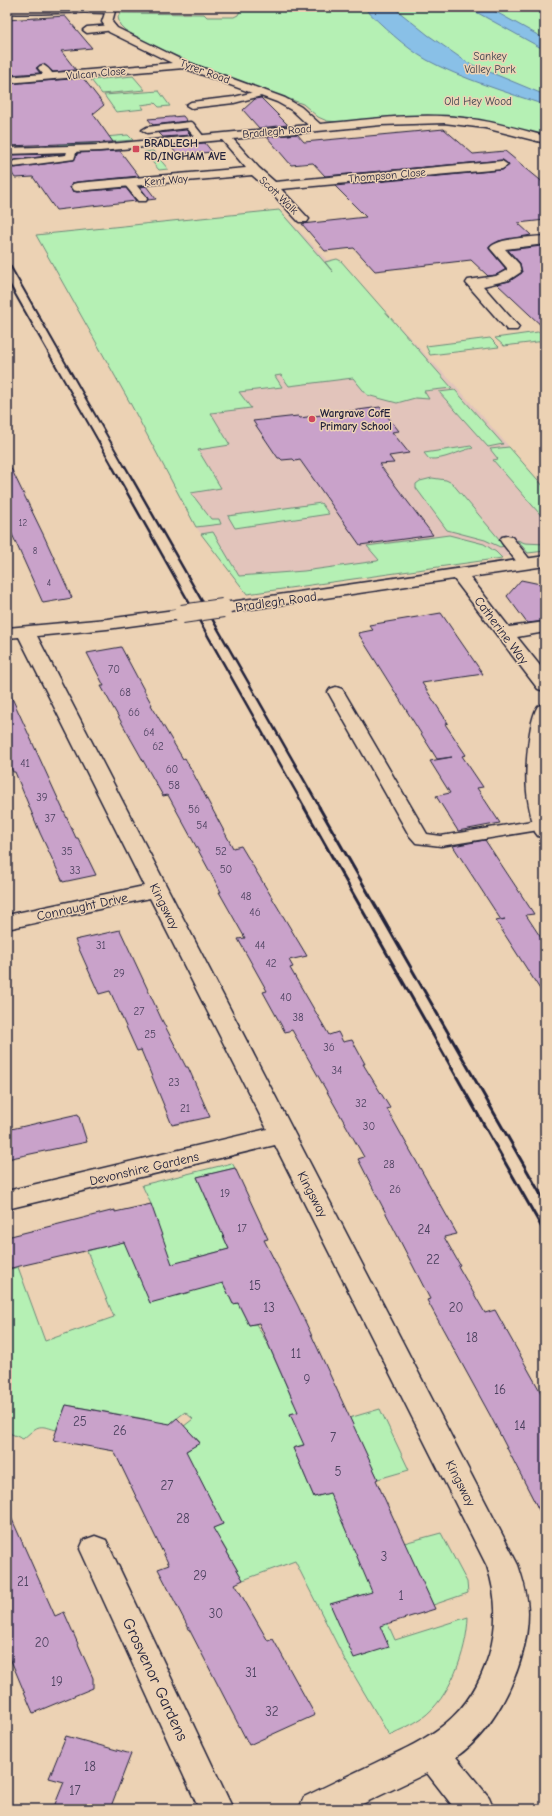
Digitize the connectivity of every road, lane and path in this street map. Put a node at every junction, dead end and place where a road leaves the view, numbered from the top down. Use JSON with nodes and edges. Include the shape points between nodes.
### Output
{"nodes":[{"id":1,"x":113,"y":9,"type":"edge"},
{"id":2,"x":7,"y":10,"type":"edge"},
{"id":3,"x":112,"y":28,"type":"junction"},
{"id":4,"x":86,"y":30,"type":"dead end"},
{"id":5,"x":185,"y":65,"type":"junction"},
{"id":6,"x":7,"y":80,"type":"edge"},
{"id":7,"x":262,"y":93,"type":"junction"},
{"id":8,"x":191,"y":105,"type":"dead end"},
{"id":9,"x":318,"y":128,"type":"junction"},
{"id":10,"x":147,"y":130,"type":"dead end"},
{"id":11,"x":224,"y":136,"type":"junction"},
{"id":12,"x":201,"y":138,"type":"junction"},
{"id":13,"x":545,"y":140,"type":"edge"},
{"id":14,"x":72,"y":150,"type":"junction"},
{"id":15,"x":7,"y":151,"type":"edge"},
{"id":16,"x":14,"y":164,"type":"dead end"},
{"id":17,"x":502,"y":165,"type":"dead end"},
{"id":18,"x":255,"y":171,"type":"junction"},
{"id":19,"x":129,"y":183,"type":"junction"},
{"id":20,"x":272,"y":186,"type":"junction"},
{"id":21,"x":77,"y":187,"type":"dead end"},
{"id":22,"x":142,"y":199,"type":"dead end"},
{"id":23,"x":304,"y":218,"type":"dead end"},
{"id":24,"x":545,"y":240,"type":"edge"},
{"id":25,"x":512,"y":326,"type":"dead end"},
{"id":26,"x":507,"y":540,"type":"dead end"},
{"id":27,"x":545,"y":561,"type":"edge"},
{"id":28,"x":526,"y":564,"type":"junction"},
{"id":29,"x":459,"y":574,"type":"junction"},
{"id":30,"x":545,"y":627,"type":"edge"},
{"id":31,"x":16,"y":632,"type":"edge"},
{"id":32,"x":506,"y":633,"type":"junction"},
{"id":33,"x":545,"y":685,"type":"edge"},
{"id":34,"x":336,"y":692,"type":"dead end"},
{"id":35,"x":545,"y":710,"type":"edge"},
{"id":36,"x":544,"y":828,"type":"edge"},
{"id":37,"x":156,"y":890,"type":"junction"},
{"id":38,"x":7,"y":922,"type":"edge"},
{"id":39,"x":282,"y":1134,"type":"junction"},
{"id":40,"x":7,"y":1200,"type":"edge"},
{"id":41,"x":95,"y":1549,"type":"dead end"},
{"id":42,"x":433,"y":1753,"type":"junction"},
{"id":43,"x":216,"y":1809,"type":"edge"},
{"id":44,"x":316,"y":1809,"type":"edge"},
{"id":45,"x":477,"y":1809,"type":"edge"}],
"edges":[{"from":1,"to":2,"type":"street"},
{"from":1,"to":3,"type":"street","via":[[107,22]]},
{"from":3,"to":4,"type":"lane"},
{"from":3,"to":5,"type":"street","name":"Tyrer Road","via":[[129,39]]},
{"from":5,"to":6,"type":"street","name":"Vulcan Close","via":[[47,72]]},
{"from":5,"to":7,"type":"street","name":"Tyrer Road"},
{"from":7,"to":8,"type":"lane","via":[[229,101]]},
{"from":7,"to":9,"type":"street","name":"Tyrer Road","via":[[297,109]]},
{"from":9,"to":11,"type":"street","name":"Bradlegh Road"},
{"from":9,"to":13,"type":"street","name":"Bradlegh Road","via":[[381,122],[464,121]]},
{"from":10,"to":12,"type":"lane","via":[[190,125]]},
{"from":11,"to":12,"type":"street","name":"Bradlegh Road"},
{"from":11,"to":18,"type":"street","name":"Scott Walk"},
{"from":12,"to":14,"type":"street","name":"Bradlegh Road"},
{"from":14,"to":15,"type":"street","name":"Bradlegh Road"},
{"from":14,"to":16,"type":"lane","via":[[70,157]]},
{"from":17,"to":20,"type":"street","name":"Thompson Close"},
{"from":18,"to":19,"type":"street","name":"Kent Way"},
{"from":18,"to":20,"type":"street","name":"Scott Walk"},
{"from":19,"to":21,"type":"street","name":"Kent Way"},
{"from":19,"to":22,"type":"lane"},
{"from":20,"to":23,"type":"street","name":"Scott Walk"},
{"from":24,"to":25,"type":"street","via":[[508,244],[496,248],[514,267],[514,272],[509,276],[472,283]]},
{"from":26,"to":28,"type":"lane"},
{"from":27,"to":28,"type":"street","name":"Bradlegh Road"},
{"from":28,"to":29,"type":"street","name":"Bradlegh Road"},
{"from":29,"to":31,"type":"street","name":"Bradlegh Road","bridge":true,"via":[[107,624]]},
{"from":29,"to":32,"type":"street","name":"Catherine Way"},
{"from":30,"to":32,"type":"street"},
{"from":31,"to":37,"type":"street","name":"Kingsway","via":[[87,750]]},
{"from":32,"to":33,"type":"street","name":"Catherine Way"},
{"from":34,"to":36,"type":"lane","via":[[422,839],[441,842]]},
{"from":35,"to":36,"type":"street","via":[[539,738],[537,792]]},
{"from":37,"to":38,"type":"street","name":"Connaught Drive"},
{"from":37,"to":39,"type":"street","name":"Kingsway"},
{"from":39,"to":40,"type":"street","name":"Devonshire Gardens"},
{"from":39,"to":42,"type":"street","name":"Kingsway","via":[[499,1558],[510,1590],[512,1617],[501,1667],[477,1714],[457,1736]]},
{"from":41,"to":43,"type":"street","name":"Grosvenor Gardens"},
{"from":42,"to":44,"type":"street"},
{"from":42,"to":45,"type":"street"}]}
